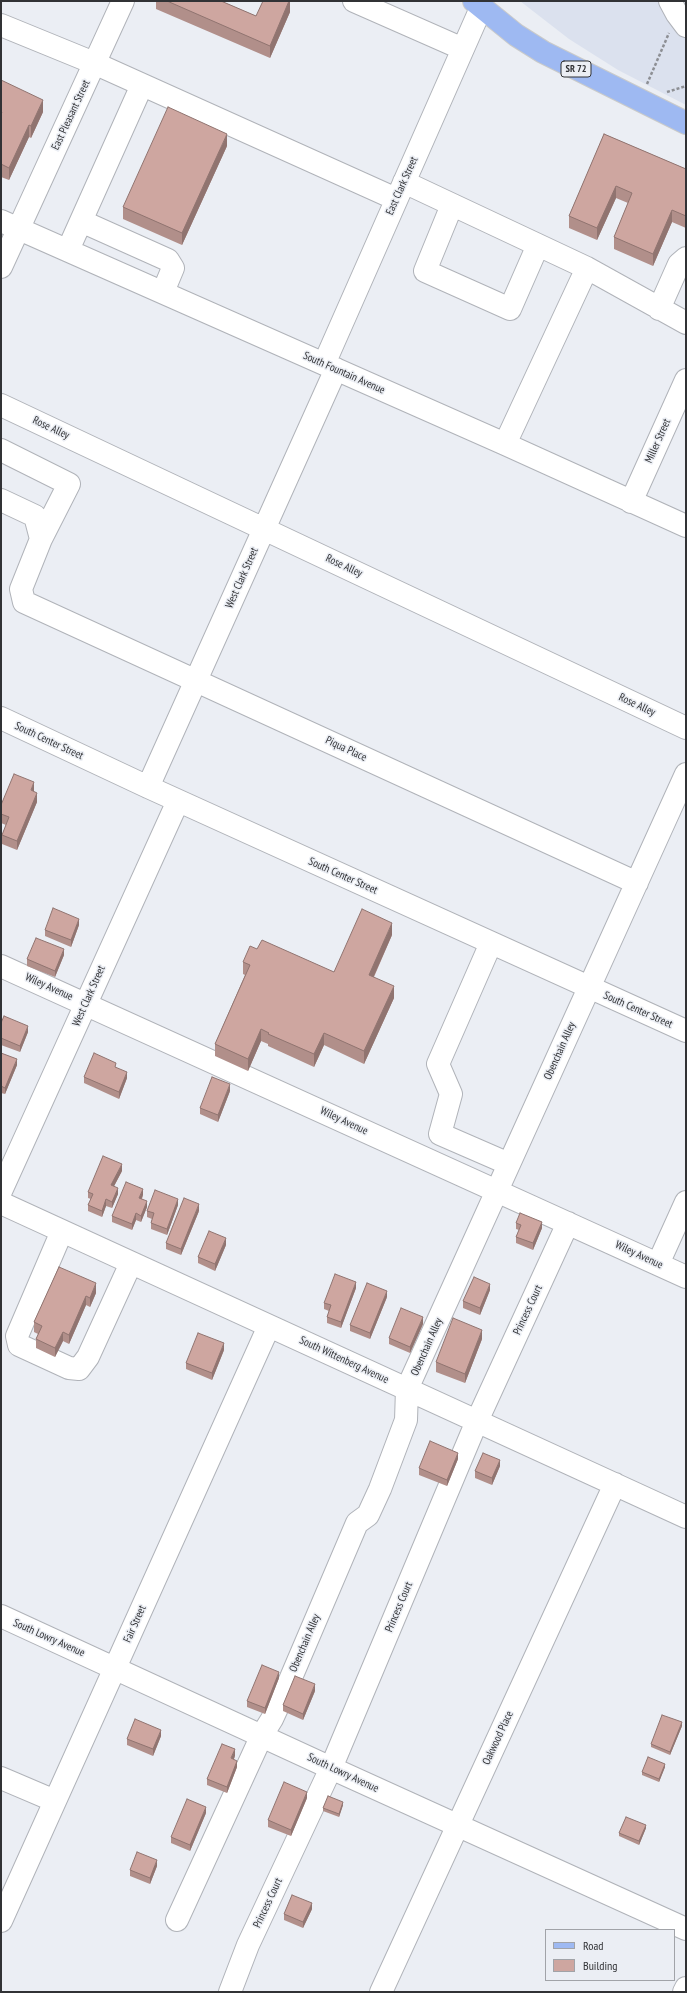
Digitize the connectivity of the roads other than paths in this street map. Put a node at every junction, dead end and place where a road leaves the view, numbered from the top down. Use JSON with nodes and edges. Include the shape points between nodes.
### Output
{"nodes":[{"id":1,"x":123,"y":1,"type":"edge"},
{"id":2,"x":354,"y":1,"type":"edge"},
{"id":3,"x":478,"y":5,"type":"edge"},
{"id":4,"x":1,"y":25,"type":"edge"},
{"id":5,"x":463,"y":49,"type":"junction"},
{"id":6,"x":94,"y":64,"type":"junction"},
{"id":7,"x":142,"y":85,"type":"junction"},
{"id":8,"x":686,"y":123,"type":"edge"},
{"id":9,"x":400,"y":191,"type":"junction"},
{"id":10,"x":452,"y":205,"type":"junction"},
{"id":11,"x":81,"y":221,"type":"junction"},
{"id":12,"x":10,"y":225,"type":"edge"},
{"id":13,"x":538,"y":245,"type":"junction"},
{"id":14,"x":68,"y":250,"type":"junction"},
{"id":15,"x":686,"y":258,"type":"edge"},
{"id":16,"x":1,"y":267,"type":"edge"},
{"id":17,"x":587,"y":268,"type":"junction"},
{"id":18,"x":163,"y":292,"type":"junction"},
{"id":19,"x":659,"y":309,"type":"junction"},
{"id":20,"x":686,"y":323,"type":"edge"},
{"id":21,"x":330,"y":367,"type":"junction"},
{"id":22,"x":686,"y":380,"type":"edge"},
{"id":23,"x":1,"y":405,"type":"edge"},
{"id":24,"x":505,"y":444,"type":"junction"},
{"id":25,"x":1,"y":450,"type":"edge"},
{"id":26,"x":1,"y":500,"type":"edge"},
{"id":27,"x":631,"y":502,"type":"junction"},
{"id":28,"x":686,"y":526,"type":"edge"},
{"id":29,"x":264,"y":528,"type":"junction"},
{"id":30,"x":41,"y":539,"type":"junction"},
{"id":31,"x":196,"y":681,"type":"junction"},
{"id":32,"x":1,"y":718,"type":"edge"},
{"id":33,"x":686,"y":728,"type":"edge"},
{"id":34,"x":686,"y":774,"type":"edge"},
{"id":35,"x":148,"y":787,"type":"junction"},
{"id":36,"x":178,"y":801,"type":"junction"},
{"id":37,"x":637,"y":883,"type":"junction"},
{"id":38,"x":491,"y":943,"type":"junction"},
{"id":39,"x":1,"y":966,"type":"edge"},
{"id":40,"x":589,"y":987,"type":"junction"},
{"id":41,"x":86,"y":1004,"type":"junction"},
{"id":42,"x":686,"y":1031,"type":"edge"},
{"id":43,"x":509,"y":1164,"type":"junction"},
{"id":44,"x":497,"y":1190,"type":"junction"},
{"id":45,"x":1,"y":1191,"type":"edge"},
{"id":46,"x":686,"y":1202,"type":"edge"},
{"id":47,"x":1,"y":1203,"type":"edge"},
{"id":48,"x":568,"y":1222,"type":"junction"},
{"id":49,"x":62,"y":1231,"type":"junction"},
{"id":50,"x":131,"y":1262,"type":"junction"},
{"id":51,"x":658,"y":1264,"type":"junction"},
{"id":52,"x":686,"y":1277,"type":"edge"},
{"id":53,"x":269,"y":1326,"type":"junction"},
{"id":54,"x":407,"y":1389,"type":"junction"},
{"id":55,"x":477,"y":1421,"type":"junction"},
{"id":56,"x":615,"y":1484,"type":"junction"},
{"id":57,"x":686,"y":1517,"type":"edge"},
{"id":58,"x":1,"y":1616,"type":"edge"},
{"id":59,"x":115,"y":1668,"type":"junction"},
{"id":60,"x":262,"y":1735,"type":"junction"},
{"id":61,"x":331,"y":1768,"type":"junction"},
{"id":62,"x":1,"y":1778,"type":"edge"},
{"id":63,"x":55,"y":1801,"type":"junction"},
{"id":64,"x":458,"y":1825,"type":"junction"},
{"id":65,"x":177,"y":1920,"type":"dead end"},
{"id":66,"x":1,"y":1921,"type":"edge"},
{"id":67,"x":686,"y":1929,"type":"edge"},
{"id":68,"x":686,"y":1988,"type":"edge"},
{"id":69,"x":230,"y":1992,"type":"edge"},
{"id":70,"x":381,"y":1992,"type":"edge"},
{"id":71,"x":684,"y":1992,"type":"edge"}],
"edges":[{"from":1,"to":6,"type":"street","name":"East Pleasant Street"},
{"from":2,"to":5,"type":"street"},
{"from":3,"to":5,"type":"street","name":"East Clark Street"},
{"from":3,"to":8,"type":"main road","number":"SR 72","via":[[516,35],[543,52]]},
{"from":4,"to":6,"type":"street"},
{"from":5,"to":9,"type":"street","name":"East Clark Street"},
{"from":6,"to":7,"type":"street"},
{"from":6,"to":12,"type":"street","name":"East Pleasant Street"},
{"from":7,"to":9,"type":"street"},
{"from":7,"to":11,"type":"street"},
{"from":9,"to":10,"type":"street"},
{"from":9,"to":21,"type":"street","name":"East Clark Street"},
{"from":10,"to":13,"type":"street"},
{"from":10,"to":13,"type":"street","via":[[425,271],[510,308]]},
{"from":11,"to":14,"type":"street"},
{"from":11,"to":18,"type":"street","via":[[168,260],[173,268]]},
{"from":12,"to":14,"type":"street","name":"South Fountain Avenue"},
{"from":12,"to":16,"type":"street","name":"East Pleasant Street"},
{"from":13,"to":17,"type":"street"},
{"from":14,"to":18,"type":"street","name":"South Fountain Avenue"},
{"from":15,"to":19,"type":"street","via":[[679,264]]},
{"from":17,"to":19,"type":"street"},
{"from":17,"to":24,"type":"street"},
{"from":18,"to":21,"type":"street","name":"South Fountain Avenue"},
{"from":19,"to":20,"type":"street"},
{"from":21,"to":24,"type":"street","name":"South Fountain Avenue"},
{"from":21,"to":29,"type":"street","name":"West Clark Street"},
{"from":22,"to":27,"type":"street","name":"Miller Street"},
{"from":23,"to":29,"type":"street","name":"Rose Alley"},
{"from":24,"to":27,"type":"street","name":"South Fountain Avenue"},
{"from":25,"to":30,"type":"street","via":[[69,484]]},
{"from":26,"to":30,"type":"street","via":[[35,516]]},
{"from":27,"to":28,"type":"street","name":"South Fountain Avenue"},
{"from":29,"to":31,"type":"street","name":"West Clark Street"},
{"from":29,"to":33,"type":"street","name":"Rose Alley"},
{"from":30,"to":31,"type":"street","name":"Piqua Place","via":[[21,589],[24,602]]},
{"from":31,"to":35,"type":"street","name":"West Clark Street"},
{"from":31,"to":37,"type":"street","name":"Piqua Place"},
{"from":32,"to":35,"type":"street","name":"South Center Street"},
{"from":34,"to":37,"type":"street","name":"Obenchain Alley"},
{"from":35,"to":36,"type":"street","name":"South Center Street"},
{"from":36,"to":38,"type":"street","name":"South Center Street"},
{"from":36,"to":41,"type":"street","name":"West Clark Street"},
{"from":37,"to":40,"type":"street","name":"Obenchain Alley"},
{"from":38,"to":40,"type":"street","name":"South Center Street"},
{"from":38,"to":43,"type":"street","via":[[438,1064],[451,1094],[440,1134]]},
{"from":39,"to":41,"type":"street","name":"Wiley Avenue"},
{"from":40,"to":42,"type":"street","name":"South Center Street"},
{"from":40,"to":43,"type":"street","name":"Obenchain Alley"},
{"from":41,"to":44,"type":"street","name":"Wiley Avenue"},
{"from":41,"to":45,"type":"street","name":"West Clark Street"},
{"from":43,"to":44,"type":"street","name":"Obenchain Alley"},
{"from":44,"to":48,"type":"street","name":"Wiley Avenue"},
{"from":44,"to":54,"type":"street","name":"Obenchain Alley"},
{"from":46,"to":51,"type":"street"},
{"from":47,"to":49,"type":"street","name":"South Wittenberg Avenue"},
{"from":48,"to":51,"type":"street","name":"Wiley Avenue"},
{"from":48,"to":55,"type":"street","name":"Princess Court"},
{"from":49,"to":50,"type":"street","name":"South Wittenberg Avenue"},
{"from":49,"to":50,"type":"street","via":[[17,1336],[19,1345],[69,1368],[79,1368],[88,1357]]},
{"from":50,"to":53,"type":"street","name":"South Wittenberg Avenue"},
{"from":51,"to":52,"type":"street","name":"Wiley Avenue"},
{"from":53,"to":54,"type":"street","name":"South Wittenberg Avenue"},
{"from":53,"to":59,"type":"street","name":"Fair Street"},
{"from":54,"to":55,"type":"street","name":"South Wittenberg Avenue"},
{"from":54,"to":60,"type":"street","name":"Obenchain Alley","via":[[406,1420],[380,1489],[368,1514],[357,1523],[290,1680]]},
{"from":55,"to":56,"type":"street","name":"South Wittenberg Avenue"},
{"from":55,"to":61,"type":"street","name":"Princess Court"},
{"from":56,"to":57,"type":"street","name":"South Wittenberg Avenue"},
{"from":56,"to":64,"type":"street","name":"Oakwood Place"},
{"from":58,"to":59,"type":"street","name":"South Lowry Avenue"},
{"from":59,"to":60,"type":"street","name":"South Lowry Avenue"},
{"from":59,"to":63,"type":"street","name":"Fair Street"},
{"from":60,"to":61,"type":"street","name":"South Lowry Avenue"},
{"from":60,"to":65,"type":"street","name":"Obenchain Alley"},
{"from":61,"to":64,"type":"street","name":"South Lowry Avenue"},
{"from":61,"to":69,"type":"street","name":"Princess Court","via":[[248,1945]]},
{"from":62,"to":63,"type":"street"},
{"from":63,"to":66,"type":"street","name":"Fair Street"},
{"from":64,"to":67,"type":"street","name":"South Lowry Avenue"},
{"from":64,"to":70,"type":"street","name":"Oakwood Place"},
{"from":68,"to":71,"type":"street"}]}
